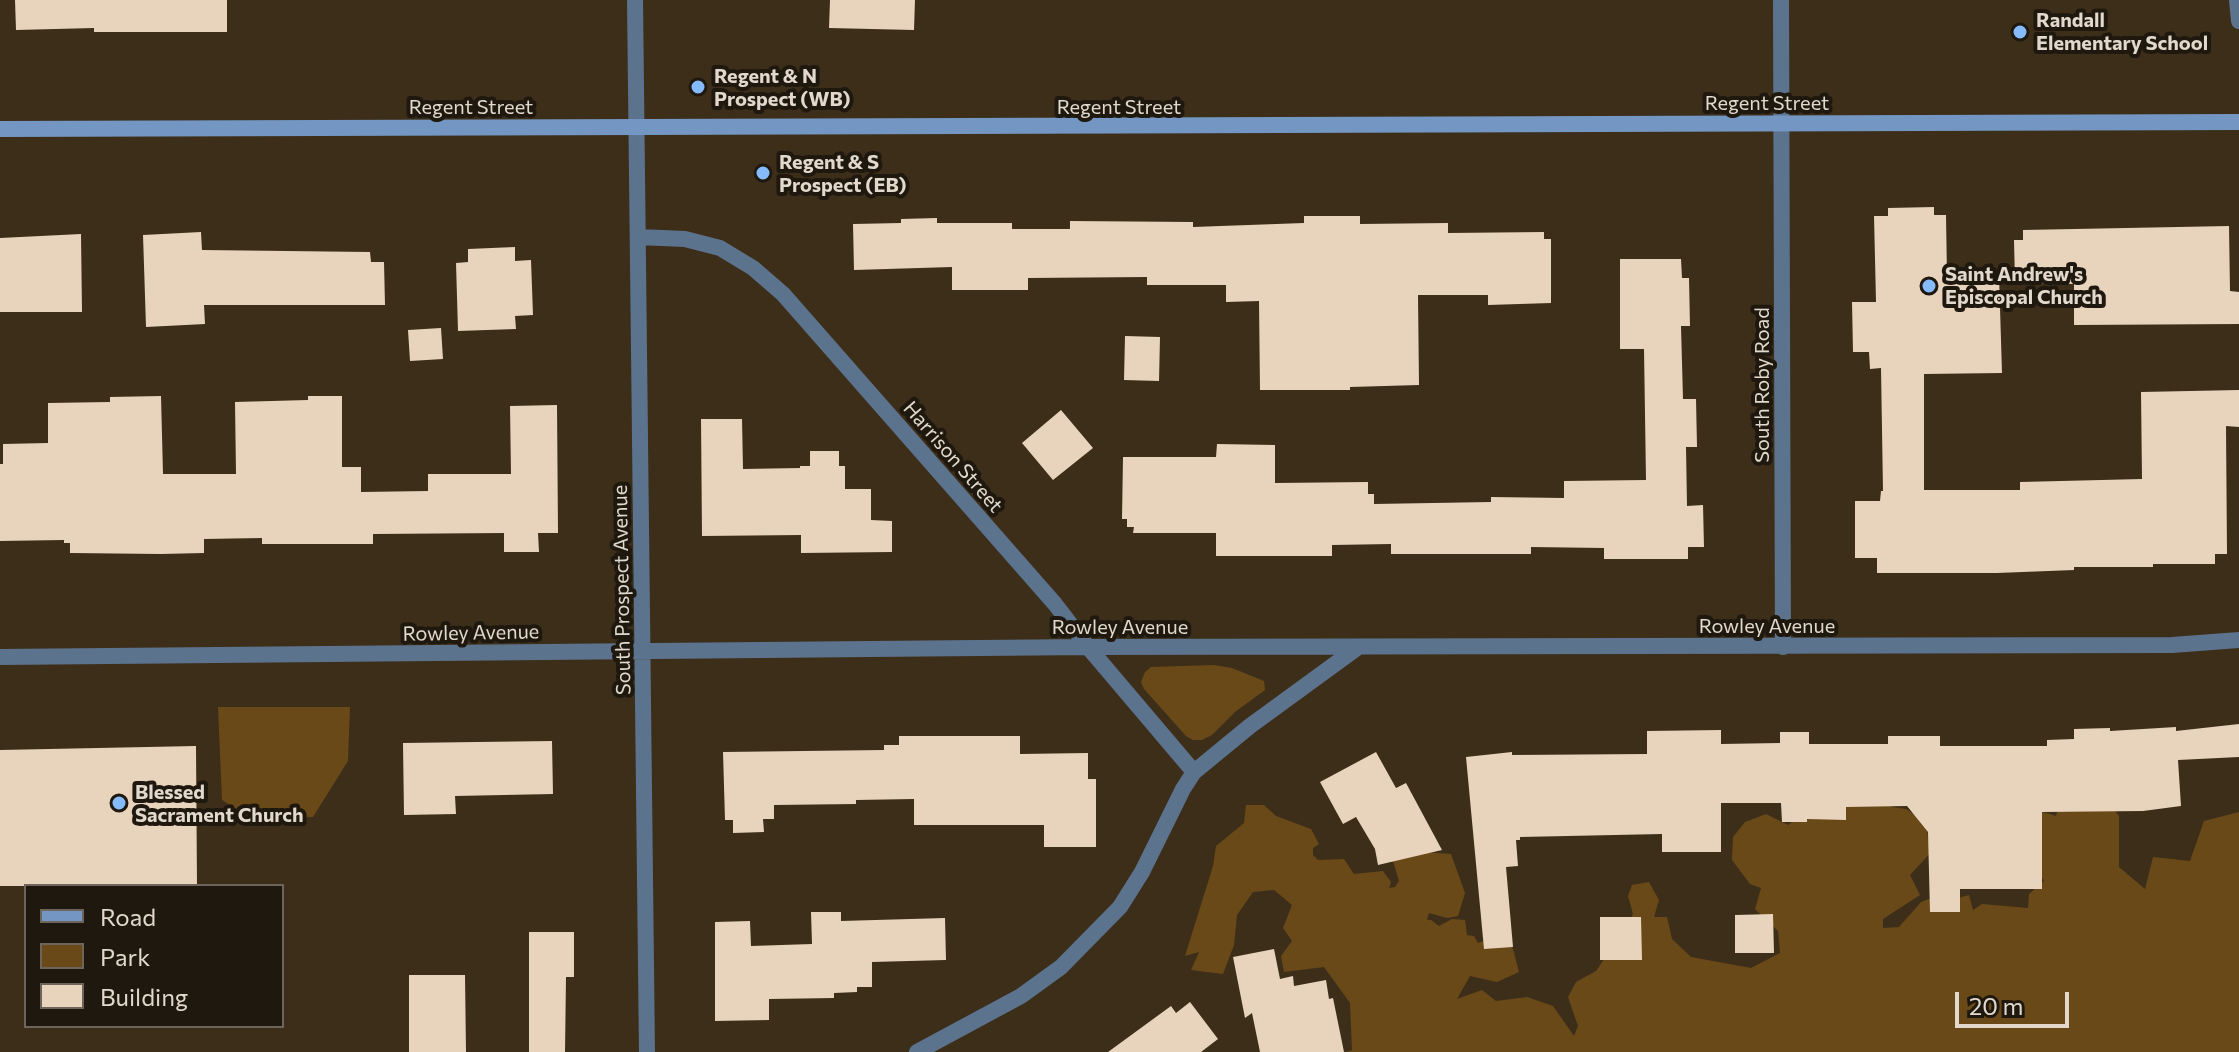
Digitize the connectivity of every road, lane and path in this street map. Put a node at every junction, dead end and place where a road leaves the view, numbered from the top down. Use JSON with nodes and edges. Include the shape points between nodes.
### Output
{"nodes":[{"id":1,"x":635,"y":0,"type":"edge"},
{"id":2,"x":1781,"y":0,"type":"edge"},
{"id":3,"x":2237,"y":0,"type":"edge"},
{"id":4,"x":2239,"y":21,"type":"edge"},
{"id":5,"x":2239,"y":122,"type":"edge"},
{"id":6,"x":1781,"y":123,"type":"junction"},
{"id":7,"x":638,"y":127,"type":"junction"},
{"id":8,"x":0,"y":129,"type":"edge"},
{"id":9,"x":639,"y":237,"type":"junction"},
{"id":10,"x":2239,"y":640,"type":"edge"},
{"id":11,"x":1088,"y":647,"type":"junction"},
{"id":12,"x":1783,"y":647,"type":"junction"},
{"id":13,"x":1357,"y":648,"type":"junction"},
{"id":14,"x":642,"y":651,"type":"junction"},
{"id":15,"x":0,"y":657,"type":"edge"},
{"id":16,"x":1194,"y":772,"type":"junction"},
{"id":17,"x":647,"y":1052,"type":"edge"},
{"id":18,"x":917,"y":1052,"type":"edge"}],
"edges":[{"from":1,"to":7,"type":"street","name":"South Prospect Avenue"},
{"from":2,"to":6,"type":"street","name":"South Roby Road"},
{"from":3,"to":4,"type":"street"},
{"from":5,"to":6,"type":"main road","name":"Regent Street"},
{"from":6,"to":7,"type":"main road","name":"Regent Street"},
{"from":6,"to":12,"type":"street","name":"South Roby Road"},
{"from":7,"to":8,"type":"main road","name":"Regent Street"},
{"from":7,"to":9,"type":"street","name":"South Prospect Avenue"},
{"from":9,"to":11,"type":"street","name":"Harrison Street","via":[[685,239],[720,248],[783,294]]},
{"from":9,"to":14,"type":"street","name":"South Prospect Avenue"},
{"from":10,"to":12,"type":"street","name":"Rowley Avenue"},
{"from":11,"to":13,"type":"street","name":"Rowley Avenue"},
{"from":11,"to":14,"type":"street","name":"Rowley Avenue"},
{"from":11,"to":16,"type":"street","name":"Harrison Street"},
{"from":12,"to":13,"type":"street","name":"Rowley Avenue"},
{"from":13,"to":16,"type":"street"},
{"from":14,"to":15,"type":"street","name":"Rowley Avenue"},
{"from":14,"to":17,"type":"street","name":"South Prospect Avenue"},
{"from":16,"to":18,"type":"street","via":[[1142,872],[1097,933],[1021,996]]}]}
